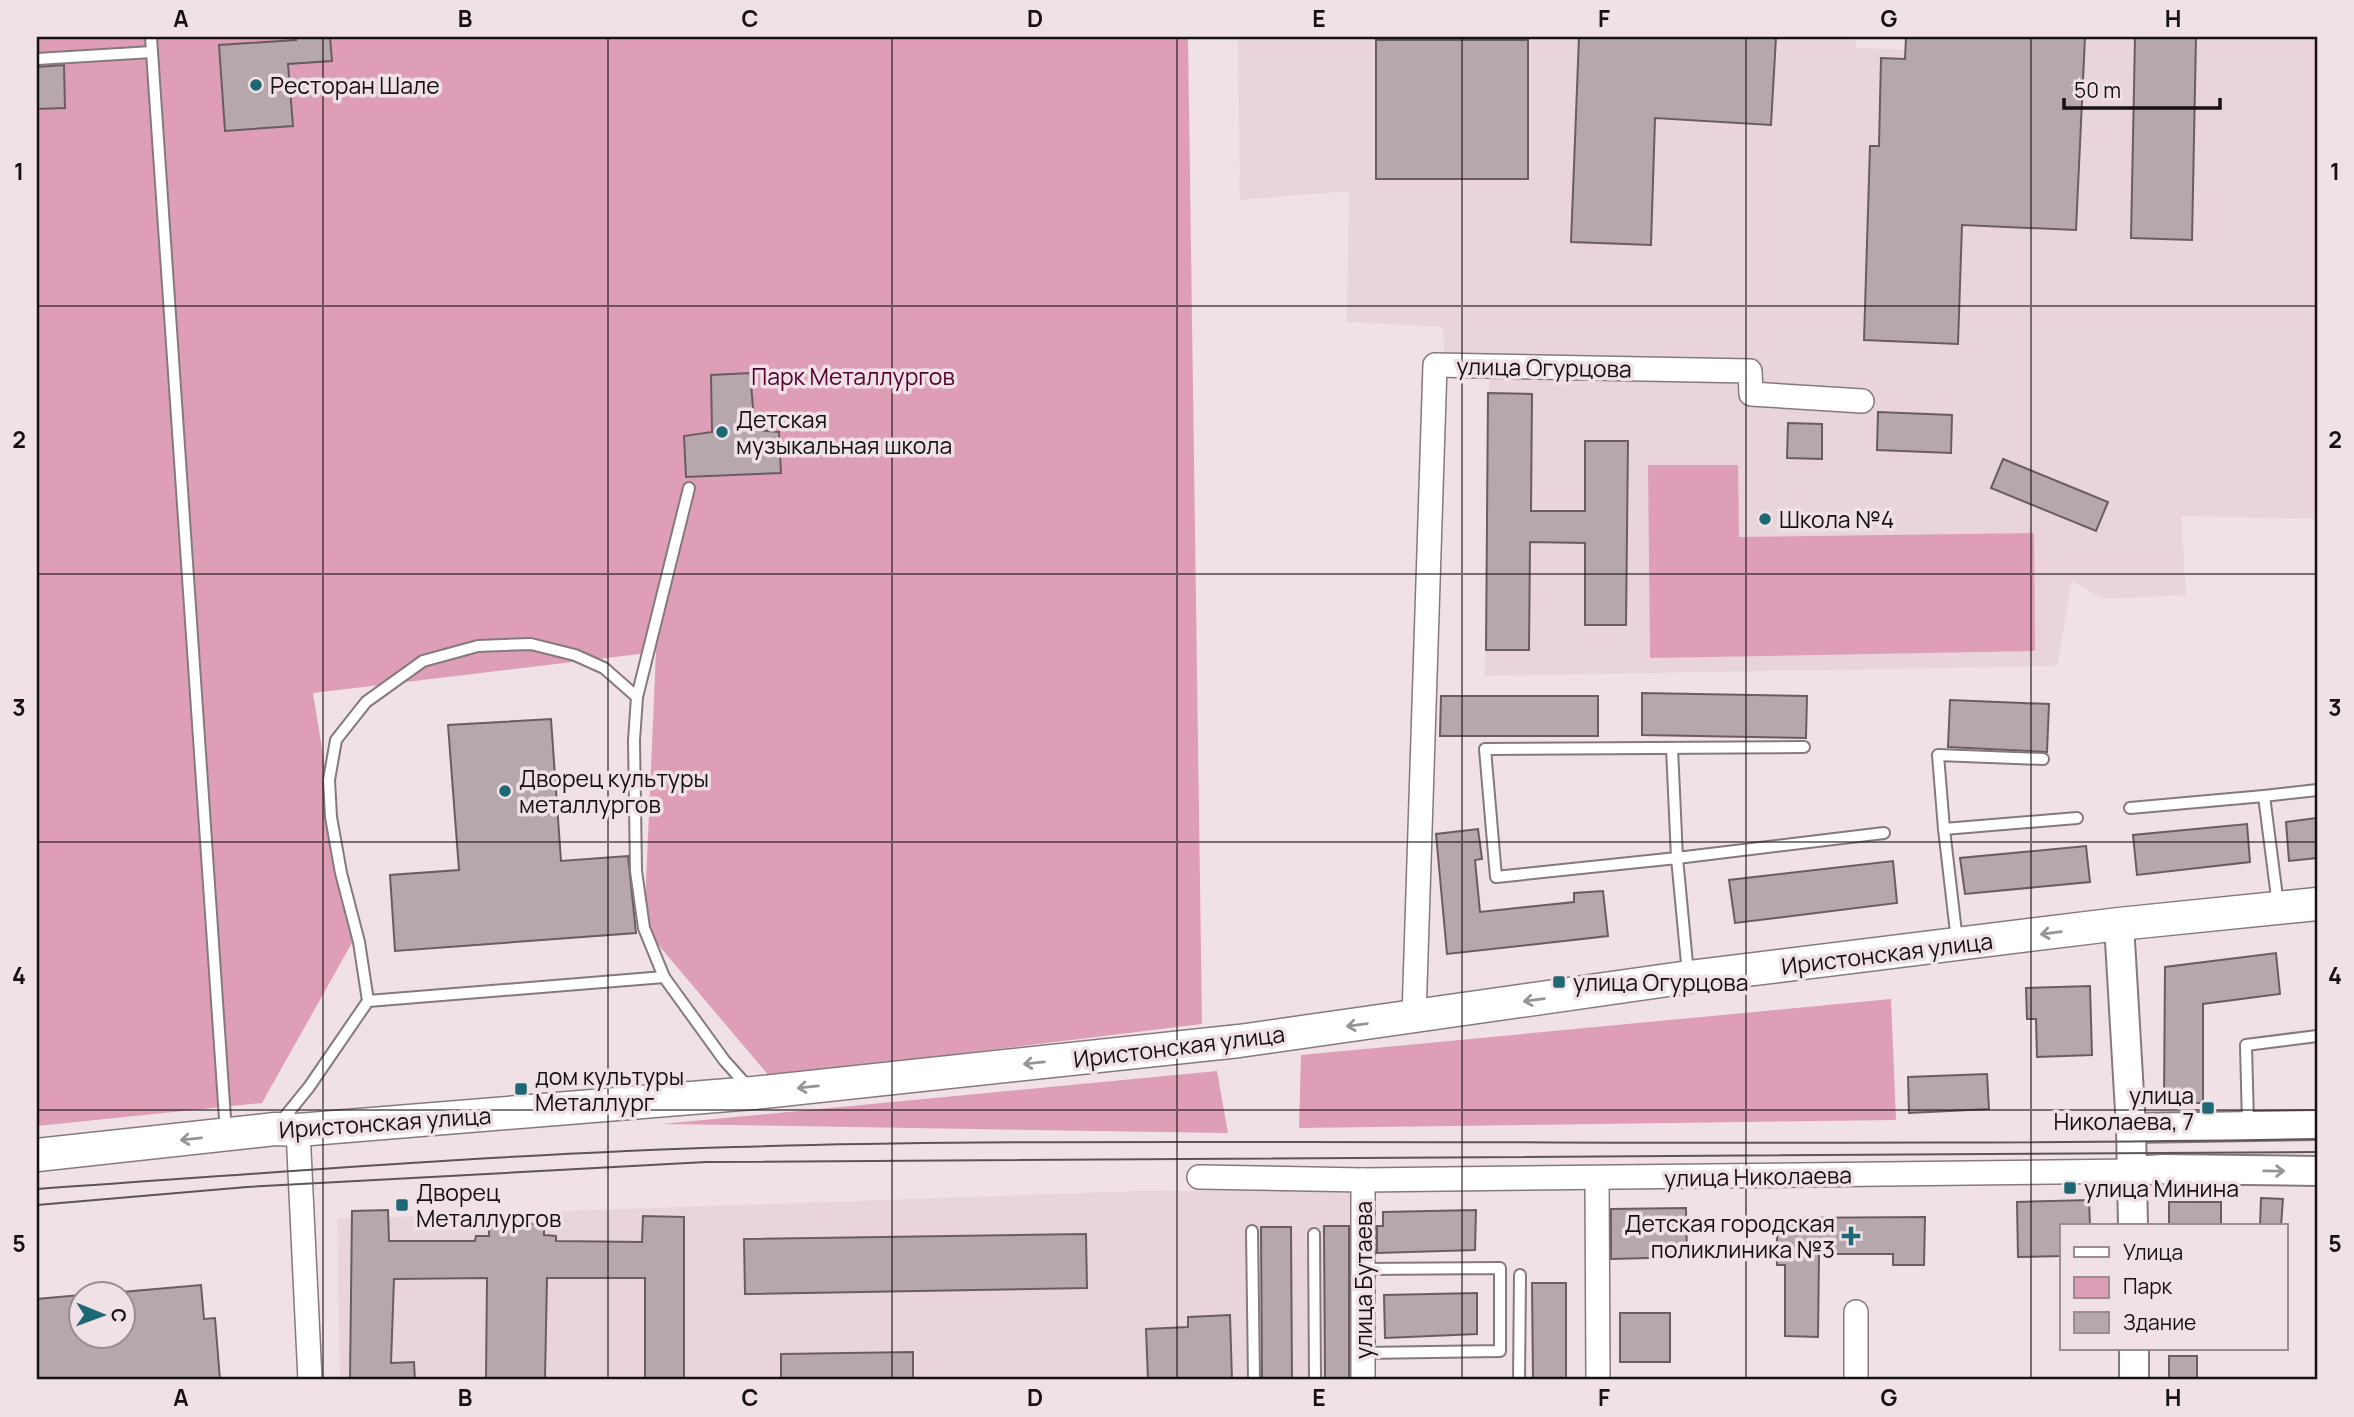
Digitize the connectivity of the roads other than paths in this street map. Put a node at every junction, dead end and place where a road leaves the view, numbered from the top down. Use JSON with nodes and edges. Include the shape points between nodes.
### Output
{"nodes":[{"id":1,"x":151,"y":37,"type":"edge"},
{"id":2,"x":152,"y":52,"type":"junction"},
{"id":3,"x":37,"y":59,"type":"edge"},
{"id":4,"x":1863,"y":401,"type":"dead end"},
{"id":5,"x":689,"y":488,"type":"dead end"},
{"id":6,"x":637,"y":697,"type":"junction"},
{"id":7,"x":1804,"y":747,"type":"dead end"},
{"id":8,"x":1672,"y":748,"type":"junction"},
{"id":9,"x":2043,"y":759,"type":"dead end"},
{"id":10,"x":2317,"y":790,"type":"edge"},
{"id":11,"x":2264,"y":796,"type":"junction"},
{"id":12,"x":2130,"y":808,"type":"dead end"},
{"id":13,"x":2077,"y":818,"type":"dead end"},
{"id":14,"x":1944,"y":829,"type":"junction"},
{"id":15,"x":1884,"y":833,"type":"dead end"},
{"id":16,"x":1677,"y":858,"type":"junction"},
{"id":17,"x":2317,"y":904,"type":"edge"},
{"id":18,"x":2278,"y":908,"type":"junction"},
{"id":19,"x":2119,"y":924,"type":"junction"},
{"id":20,"x":1957,"y":944,"type":"junction"},
{"id":21,"x":664,"y":977,"type":"junction"},
{"id":22,"x":1689,"y":977,"type":"junction"},
{"id":23,"x":368,"y":1001,"type":"junction"},
{"id":24,"x":1414,"y":1017,"type":"junction"},
{"id":25,"x":2317,"y":1035,"type":"edge"},
{"id":26,"x":753,"y":1093,"type":"junction"},
{"id":27,"x":2317,"y":1125,"type":"edge"},
{"id":28,"x":2248,"y":1126,"type":"junction"},
{"id":29,"x":2131,"y":1128,"type":"junction"},
{"id":30,"x":286,"y":1130,"type":"junction"},
{"id":31,"x":227,"y":1136,"type":"junction"},
{"id":32,"x":37,"y":1155,"type":"edge"},
{"id":33,"x":2133,"y":1171,"type":"junction"},
{"id":34,"x":2317,"y":1171,"type":"edge"},
{"id":35,"x":1199,"y":1177,"type":"dead end"},
{"id":36,"x":1597,"y":1178,"type":"junction"},
{"id":37,"x":1363,"y":1180,"type":"junction"},
{"id":38,"x":2133,"y":1224,"type":"edge"},
{"id":39,"x":1252,"y":1231,"type":"dead end"},
{"id":40,"x":1314,"y":1234,"type":"dead end"},
{"id":41,"x":1363,"y":1269,"type":"junction"},
{"id":42,"x":1520,"y":1275,"type":"dead end"},
{"id":43,"x":1856,"y":1312,"type":"dead end"},
{"id":44,"x":2134,"y":1350,"type":"edge"},
{"id":45,"x":1363,"y":1353,"type":"junction"},
{"id":46,"x":310,"y":1380,"type":"edge"},
{"id":47,"x":1254,"y":1380,"type":"edge"},
{"id":48,"x":1315,"y":1380,"type":"edge"},
{"id":49,"x":1363,"y":1380,"type":"edge"},
{"id":50,"x":1519,"y":1380,"type":"edge"},
{"id":51,"x":1598,"y":1380,"type":"edge"},
{"id":52,"x":1856,"y":1380,"type":"edge"},
{"id":53,"x":2134,"y":1380,"type":"edge"}],
"edges":[{"from":1,"to":2,"type":"lane"},
{"from":2,"to":3,"type":"lane"},
{"from":2,"to":31,"type":"lane"},
{"from":4,"to":24,"type":"street","name":"улица Огурцова","via":[[1751,394],[1750,371],[1435,365]]},
{"from":5,"to":6,"type":"lane"},
{"from":6,"to":21,"type":"lane","via":[[636,871],[644,928]]},
{"from":6,"to":23,"type":"lane","via":[[604,668],[575,654],[531,644],[478,646],[423,661],[366,702],[336,740],[329,780],[331,817]]},
{"from":7,"to":8,"type":"lane"},
{"from":8,"to":16,"type":"lane"},
{"from":8,"to":16,"type":"lane","via":[[1485,749],[1496,877]]},
{"from":9,"to":14,"type":"lane","via":[[1938,755]]},
{"from":10,"to":11,"type":"lane"},
{"from":11,"to":12,"type":"lane"},
{"from":11,"to":18,"type":"lane"},
{"from":13,"to":14,"type":"lane"},
{"from":14,"to":20,"type":"lane"},
{"from":15,"to":16,"type":"lane"},
{"from":16,"to":22,"type":"lane"},
{"from":17,"to":18,"type":"main road","name":"Иристонская улица"},
{"from":18,"to":19,"type":"main road","name":"Иристонская улица"},
{"from":19,"to":20,"type":"main road","name":"Иристонская улица","one_way":true},
{"from":19,"to":29,"type":"street"},
{"from":20,"to":22,"type":"main road","name":"Иристонская улица"},
{"from":21,"to":23,"type":"lane"},
{"from":21,"to":26,"type":"lane"},
{"from":22,"to":24,"type":"main road","name":"Иристонская улица","one_way":true},
{"from":23,"to":30,"type":"lane","via":[[309,1087]]},
{"from":24,"to":26,"type":"main road","name":"Иристонская улица","one_way":true,"via":[[1239,1041]]},
{"from":25,"to":28,"type":"lane","via":[[2246,1045]]},
{"from":26,"to":30,"type":"main road","name":"Иристонская улица"},
{"from":27,"to":28,"type":"street"},
{"from":28,"to":29,"type":"street"},
{"from":29,"to":33,"type":"street"},
{"from":30,"to":31,"type":"main road","name":"Иристонская улица"},
{"from":30,"to":46,"type":"street"},
{"from":31,"to":32,"type":"main road","name":"Иристонская улица","one_way":true},
{"from":33,"to":34,"type":"street","name":"улица Николаева","one_way":true},
{"from":33,"to":36,"type":"street","name":"улица Николаева"},
{"from":33,"to":38,"type":"street"},
{"from":35,"to":37,"type":"street","name":"улица Николаева"},
{"from":36,"to":37,"type":"street","name":"улица Николаева"},
{"from":36,"to":51,"type":"street"},
{"from":37,"to":41,"type":"street","name":"улица Бутаева"},
{"from":39,"to":47,"type":"lane"},
{"from":40,"to":48,"type":"lane"},
{"from":41,"to":45,"type":"street","name":"улица Бутаева"},
{"from":41,"to":45,"type":"lane","via":[[1500,1268],[1500,1351]]},
{"from":42,"to":50,"type":"lane"},
{"from":43,"to":52,"type":"street"},
{"from":44,"to":53,"type":"street"},
{"from":45,"to":49,"type":"street","name":"улица Бутаева"}]}
